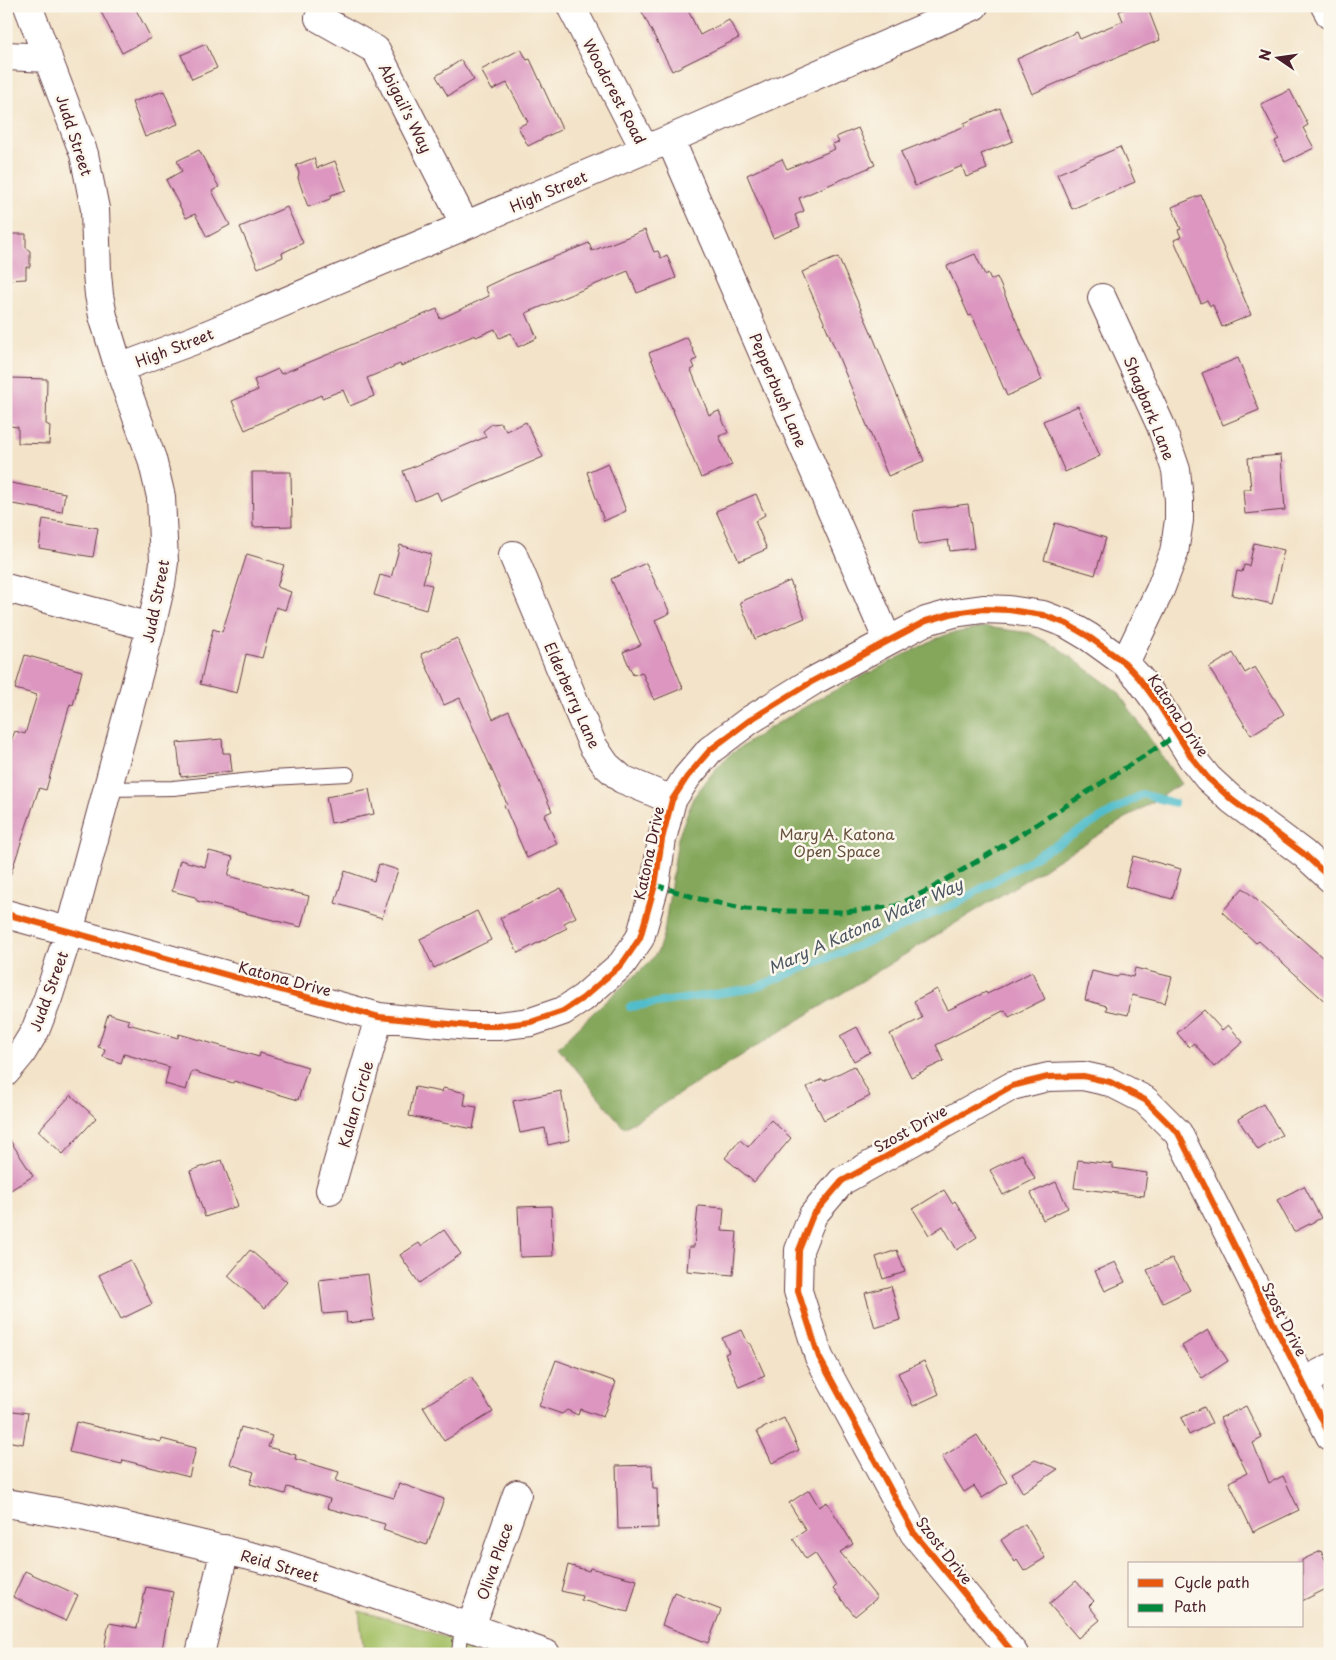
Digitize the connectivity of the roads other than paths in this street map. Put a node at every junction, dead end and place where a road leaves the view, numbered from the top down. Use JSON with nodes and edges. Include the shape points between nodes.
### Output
{"nodes":[{"id":1,"x":28,"y":6,"type":"edge"},
{"id":2,"x":570,"y":6,"type":"edge"},
{"id":3,"x":974,"y":6,"type":"edge"},
{"id":4,"x":1325,"y":6,"type":"edge"},
{"id":5,"x":1330,"y":15,"type":"edge"},
{"id":6,"x":319,"y":18,"type":"dead end"},
{"id":7,"x":6,"y":56,"type":"edge"},
{"id":8,"x":48,"y":58,"type":"junction"},
{"id":9,"x":658,"y":144,"type":"junction"},
{"id":10,"x":465,"y":226,"type":"junction"},
{"id":11,"x":1102,"y":298,"type":"dead end"},
{"id":12,"x":118,"y":368,"type":"junction"},
{"id":13,"x":513,"y":554,"type":"dead end"},
{"id":14,"x":6,"y":588,"type":"edge"},
{"id":15,"x":151,"y":627,"type":"junction"},
{"id":16,"x":888,"y":641,"type":"junction"},
{"id":17,"x":1125,"y":663,"type":"junction"},
{"id":18,"x":347,"y":774,"type":"dead end"},
{"id":19,"x":107,"y":789,"type":"junction"},
{"id":20,"x":672,"y":800,"type":"junction"},
{"id":21,"x":1330,"y":878,"type":"edge"},
{"id":22,"x":6,"y":914,"type":"edge"},
{"id":23,"x":69,"y":932,"type":"junction"},
{"id":24,"x":379,"y":1017,"type":"junction"},
{"id":25,"x":6,"y":1072,"type":"edge"},
{"id":26,"x":330,"y":1190,"type":"dead end"},
{"id":27,"x":1330,"y":1368,"type":"edge"},
{"id":28,"x":1303,"y":1382,"type":"junction"},
{"id":29,"x":1330,"y":1436,"type":"edge"},
{"id":30,"x":517,"y":1494,"type":"dead end"},
{"id":31,"x":6,"y":1503,"type":"edge"},
{"id":32,"x":226,"y":1549,"type":"junction"},
{"id":33,"x":466,"y":1626,"type":"junction"},
{"id":34,"x":200,"y":1654,"type":"edge"},
{"id":35,"x":459,"y":1654,"type":"edge"},
{"id":36,"x":546,"y":1654,"type":"edge"},
{"id":37,"x":1014,"y":1654,"type":"edge"}],
"edges":[{"from":1,"to":8,"type":"street","name":"Judd Street"},
{"from":2,"to":9,"type":"street","name":"Woodcrest Road"},
{"from":3,"to":9,"type":"street","name":"High Street"},
{"from":4,"to":5,"type":"street"},
{"from":6,"to":10,"type":"street","name":"Abigail's Way","via":[[376,50]]},
{"from":7,"to":8,"type":"street"},
{"from":8,"to":12,"type":"street","name":"Judd Street","via":[[84,154],[95,209],[99,295]]},
{"from":9,"to":10,"type":"street","name":"High Street"},
{"from":9,"to":16,"type":"street","name":"Pepperbush Lane"},
{"from":10,"to":12,"type":"street","name":"High Street","via":[[192,341]]},
{"from":11,"to":17,"type":"street","name":"Shagbark Lane","via":[[1161,426],[1176,470],[1179,500],[1174,553]]},
{"from":12,"to":15,"type":"street","name":"Judd Street","via":[[152,460],[161,496],[164,562]]},
{"from":13,"to":20,"type":"street","name":"Elderberry Lane","via":[[593,746],[606,765],[622,779]]},
{"from":14,"to":15,"type":"street"},
{"from":15,"to":19,"type":"street","name":"Judd Street"},
{"from":16,"to":17,"type":"street","name":"Katona Drive","via":[[926,621],[954,613],[1009,610],[1043,615],[1067,624]]},
{"from":16,"to":20,"type":"street","name":"Katona Drive","via":[[813,681],[742,726],[710,750]]},
{"from":17,"to":21,"type":"street","name":"Katona Drive","via":[[1159,705],[1208,778]]},
{"from":18,"to":19,"type":"lane","via":[[174,788]]},
{"from":19,"to":23,"type":"street","name":"Judd Street"},
{"from":20,"to":24,"type":"street","name":"Katona Drive","via":[[655,885],[640,938],[622,964],[583,998],[563,1010],[531,1022],[498,1026]]},
{"from":22,"to":23,"type":"street","name":"Katona Drive"},
{"from":23,"to":24,"type":"street","name":"Katona Drive"},
{"from":23,"to":25,"type":"street","name":"Judd Street","via":[[35,1031]]},
{"from":24,"to":26,"type":"street","name":"Kalan Circle"},
{"from":27,"to":28,"type":"street"},
{"from":28,"to":29,"type":"street","name":"Szost Drive"},
{"from":28,"to":37,"type":"street","name":"Szost Drive","via":[[1178,1133],[1145,1100],[1110,1082],[1083,1076],[1048,1077],[1012,1086],[842,1180],[813,1215],[799,1250],[798,1291],[819,1358],[914,1533]]},
{"from":30,"to":33,"type":"street","name":"Oliva Place"},
{"from":31,"to":32,"type":"street","name":"Reid Street","via":[[81,1516]]},
{"from":32,"to":33,"type":"street","name":"Reid Street","via":[[309,1573]]},
{"from":32,"to":34,"type":"street"},
{"from":33,"to":35,"type":"lane"},
{"from":33,"to":36,"type":"street","name":"Reid Street"}]}
